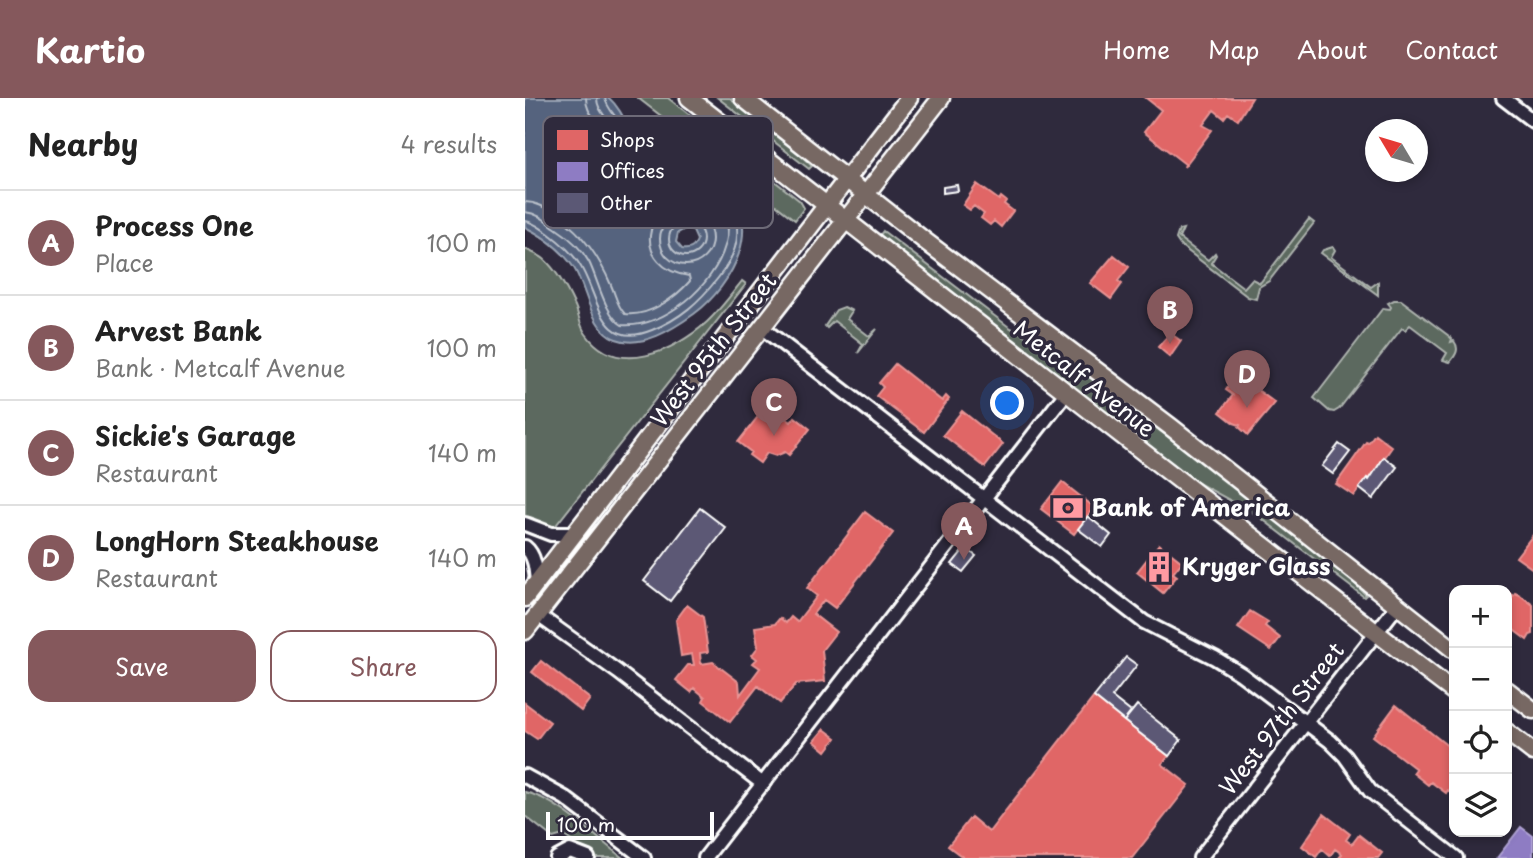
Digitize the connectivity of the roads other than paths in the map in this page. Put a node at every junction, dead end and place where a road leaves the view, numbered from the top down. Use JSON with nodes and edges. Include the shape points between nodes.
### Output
{"nodes":[{"id":1,"x":689,"y":98,"type":"edge"},
{"id":2,"x":743,"y":98,"type":"edge"},
{"id":3,"x":909,"y":98,"type":"edge"},
{"id":4,"x":941,"y":98,"type":"edge"},
{"id":5,"x":1503,"y":98,"type":"edge"},
{"id":6,"x":712,"y":116,"type":"edge"},
{"id":7,"x":766,"y":116,"type":"edge"},
{"id":8,"x":1533,"y":121,"type":"edge"},
{"id":9,"x":773,"y":122,"type":"edge"},
{"id":10,"x":773,"y":163,"type":"edge"},
{"id":11,"x":846,"y":180,"type":"junction"},
{"id":12,"x":865,"y":194,"type":"junction"},
{"id":13,"x":827,"y":205,"type":"junction"},
{"id":14,"x":846,"y":219,"type":"junction"},
{"id":15,"x":761,"y":327,"type":"junction"},
{"id":16,"x":1066,"y":393,"type":"junction"},
{"id":17,"x":985,"y":499,"type":"junction"},
{"id":18,"x":525,"y":524,"type":"edge"},
{"id":19,"x":574,"y":534,"type":"junction"},
{"id":20,"x":525,"y":547,"type":"edge"},
{"id":21,"x":537,"y":582,"type":"junction"},
{"id":22,"x":525,"y":597,"type":"edge"},
{"id":23,"x":1397,"y":606,"type":"junction"},
{"id":24,"x":538,"y":615,"type":"junction"},
{"id":25,"x":525,"y":631,"type":"edge"},
{"id":26,"x":1376,"y":632,"type":"junction"},
{"id":27,"x":1451,"y":648,"type":"edge"},
{"id":28,"x":1449,"y":688,"type":"edge"},
{"id":29,"x":1512,"y":694,"type":"edge"},
{"id":30,"x":1533,"y":710,"type":"edge"},
{"id":31,"x":1305,"y":724,"type":"junction"},
{"id":32,"x":1512,"y":736,"type":"edge"},
{"id":33,"x":1533,"y":752,"type":"edge"},
{"id":34,"x":525,"y":776,"type":"edge"},
{"id":35,"x":763,"y":784,"type":"junction"},
{"id":36,"x":541,"y":785,"type":"junction"},
{"id":37,"x":525,"y":787,"type":"edge"},
{"id":38,"x":557,"y":858,"type":"edge"},
{"id":39,"x":588,"y":858,"type":"edge"},
{"id":40,"x":644,"y":858,"type":"edge"},
{"id":41,"x":705,"y":858,"type":"edge"},
{"id":42,"x":1200,"y":858,"type":"edge"},
{"id":43,"x":1456,"y":858,"type":"edge"}],
"edges":[{"from":1,"to":6,"type":"main road","name":"Metcalf Avenue"},
{"from":2,"to":7,"type":"main road","name":"Metcalf Avenue"},
{"from":3,"to":11,"type":"main road","name":"West 95th Street"},
{"from":4,"to":12,"type":"main road","name":"West 95th Street"},
{"from":5,"to":8,"type":"street"},
{"from":9,"to":11,"type":"main road","name":"Metcalf Avenue"},
{"from":10,"to":13,"type":"main road","name":"Metcalf Avenue"},
{"from":11,"to":12,"type":"main road","name":"Metcalf Avenue"},
{"from":11,"to":13,"type":"main road","name":"West 95th Street"},
{"from":12,"to":14,"type":"main road","name":"West 95th Street"},
{"from":12,"to":23,"type":"main road","name":"Metcalf Avenue"},
{"from":13,"to":14,"type":"main road","name":"Metcalf Avenue"},
{"from":13,"to":19,"type":"main road","name":"West 95th Street"},
{"from":14,"to":15,"type":"main road","name":"West 95th Street"},
{"from":14,"to":16,"type":"main road","name":"Metcalf Avenue"},
{"from":15,"to":17,"type":"street"},
{"from":15,"to":24,"type":"main road","name":"West 95th Street"},
{"from":16,"to":17,"type":"street"},
{"from":16,"to":26,"type":"main road","name":"Metcalf Avenue"},
{"from":17,"to":31,"type":"street","via":[[1144,622],[1241,674]]},
{"from":17,"to":35,"type":"street"},
{"from":18,"to":19,"type":"street","via":[[551,534]]},
{"from":19,"to":21,"type":"main road","name":"West 95th Street"},
{"from":20,"to":21,"type":"street","via":[[535,564]]},
{"from":21,"to":22,"type":"main road","name":"West 95th Street"},
{"from":23,"to":26,"type":"street","name":"West 97th Street"},
{"from":23,"to":27,"type":"main road","name":"Metcalf Avenue"},
{"from":24,"to":25,"type":"main road","name":"West 95th Street"},
{"from":24,"to":35,"type":"street"},
{"from":26,"to":28,"type":"main road","name":"Metcalf Avenue"},
{"from":26,"to":31,"type":"street","name":"West 97th Street"},
{"from":29,"to":30,"type":"main road"},
{"from":31,"to":42,"type":"street","name":"West 97th Street"},
{"from":31,"to":43,"type":"street","via":[[1345,756],[1370,791]]},
{"from":32,"to":33,"type":"main road"},
{"from":34,"to":36,"type":"street"},
{"from":35,"to":41,"type":"street"},
{"from":36,"to":37,"type":"street"},
{"from":36,"to":40,"type":"street"},
{"from":38,"to":39,"type":"street","via":[[571,851]]}]}
